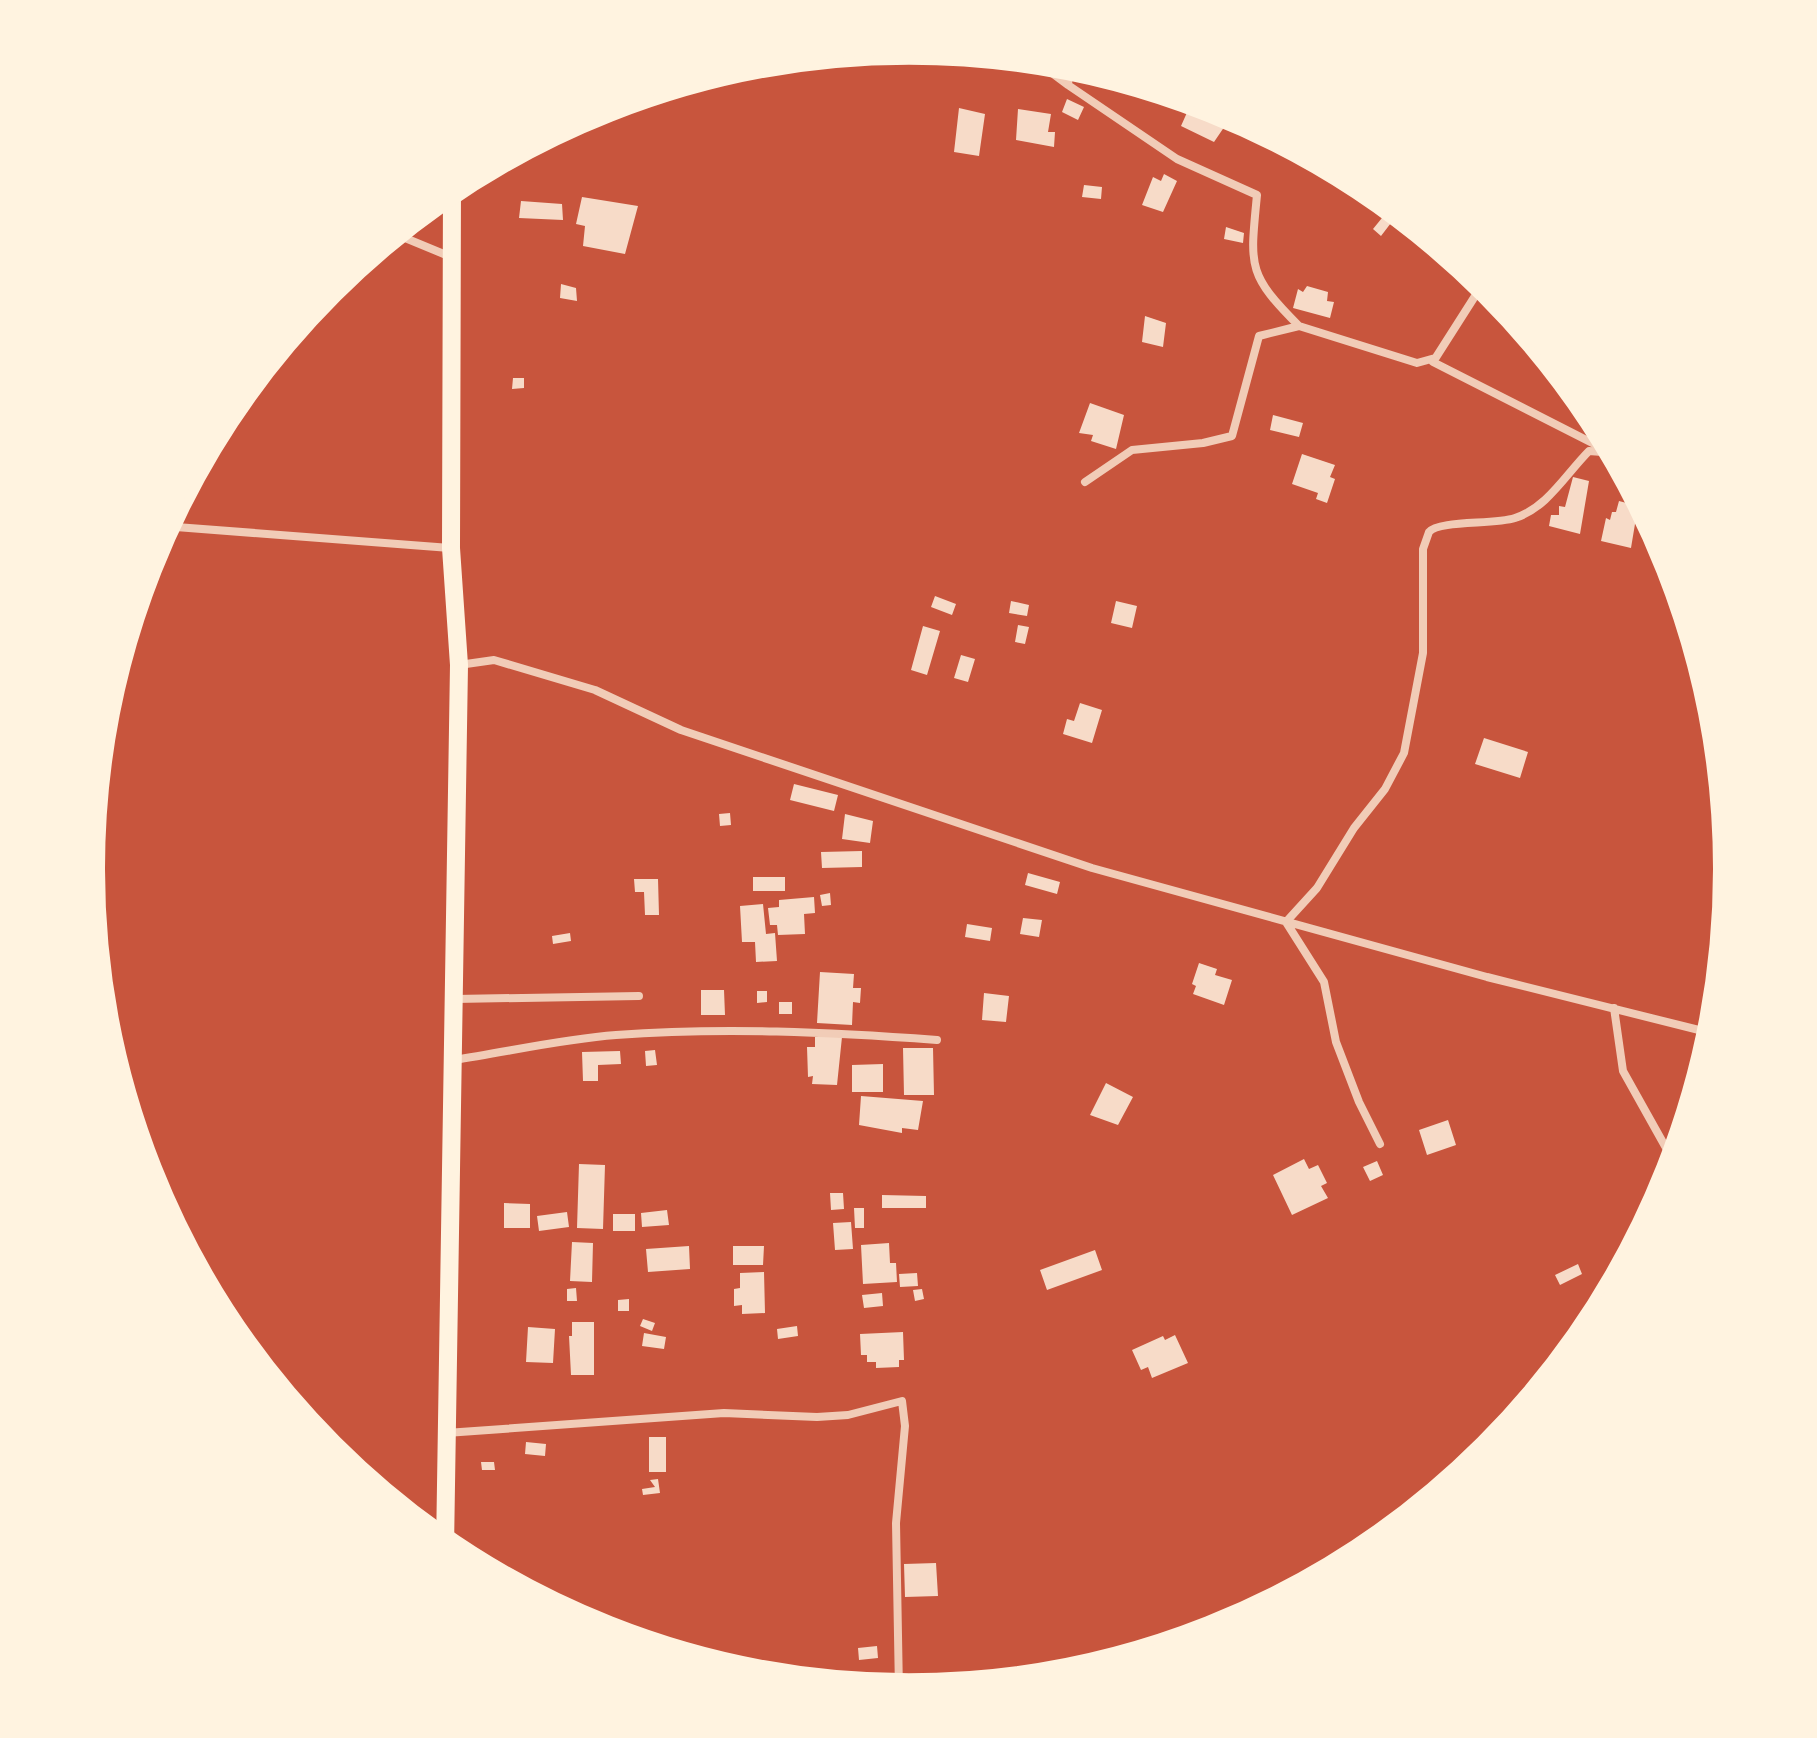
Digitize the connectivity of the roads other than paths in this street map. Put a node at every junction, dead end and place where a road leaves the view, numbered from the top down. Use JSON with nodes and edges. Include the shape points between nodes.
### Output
{"nodes":[{"id":1,"x":1053,"y":74,"type":"edge"},
{"id":2,"x":1069,"y":77,"type":"edge"},
{"id":3,"x":1068,"y":85,"type":"junction"},
{"id":4,"x":447,"y":205,"type":"edge"},
{"id":5,"x":404,"y":237,"type":"edge"},
{"id":6,"x":451,"y":257,"type":"junction"},
{"id":7,"x":1477,"y":293,"type":"edge"},
{"id":8,"x":1299,"y":326,"type":"junction"},
{"id":9,"x":1435,"y":358,"type":"junction"},
{"id":10,"x":1596,"y":445,"type":"edge"},
{"id":11,"x":1601,"y":452,"type":"edge"},
{"id":12,"x":1085,"y":482,"type":"dead end"},
{"id":13,"x":176,"y":527,"type":"edge"},
{"id":14,"x":451,"y":548,"type":"junction"},
{"id":15,"x":459,"y":665,"type":"junction"},
{"id":16,"x":1286,"y":922,"type":"junction"},
{"id":17,"x":639,"y":996,"type":"dead end"},
{"id":18,"x":455,"y":999,"type":"junction"},
{"id":19,"x":1614,"y":1008,"type":"junction"},
{"id":20,"x":1701,"y":1030,"type":"edge"},
{"id":21,"x":937,"y":1040,"type":"dead end"},
{"id":22,"x":454,"y":1060,"type":"junction"},
{"id":23,"x":1380,"y":1144,"type":"dead end"},
{"id":24,"x":1667,"y":1150,"type":"edge"},
{"id":25,"x":445,"y":1433,"type":"junction"},
{"id":26,"x":445,"y":1532,"type":"edge"},
{"id":27,"x":899,"y":1678,"type":"edge"}],
"edges":[{"from":1,"to":3,"type":"street"},
{"from":2,"to":3,"type":"street"},
{"from":3,"to":8,"type":"street","via":[[1177,159],[1257,195],[1251,254],[1264,291]]},
{"from":4,"to":6,"type":"highway"},
{"from":5,"to":6,"type":"street"},
{"from":6,"to":14,"type":"highway"},
{"from":7,"to":9,"type":"street"},
{"from":8,"to":9,"type":"street","via":[[1417,363]]},
{"from":8,"to":12,"type":"street","via":[[1259,336],[1232,436],[1132,450]]},
{"from":9,"to":10,"type":"street","via":[[1433,362]]},
{"from":11,"to":16,"type":"street","via":[[1589,451],[1538,507],[1515,518],[1442,524],[1429,532],[1423,549],[1423,653],[1404,753],[1317,888]]},
{"from":13,"to":14,"type":"street"},
{"from":14,"to":15,"type":"highway"},
{"from":15,"to":16,"type":"street","via":[[479,659],[504,662],[595,690],[681,730],[1092,868]]},
{"from":15,"to":18,"type":"highway"},
{"from":16,"to":19,"type":"street"},
{"from":16,"to":23,"type":"street","via":[[1324,982],[1336,1042]]},
{"from":17,"to":18,"type":"street"},
{"from":18,"to":22,"type":"highway"},
{"from":19,"to":20,"type":"street"},
{"from":19,"to":24,"type":"street","via":[[1623,1071]]},
{"from":21,"to":22,"type":"street","via":[[781,1031],[614,1035]]},
{"from":22,"to":25,"type":"highway"},
{"from":25,"to":26,"type":"highway"},
{"from":25,"to":27,"type":"street","via":[[724,1413],[833,1416],[902,1401],[905,1426],[896,1523]]}]}
